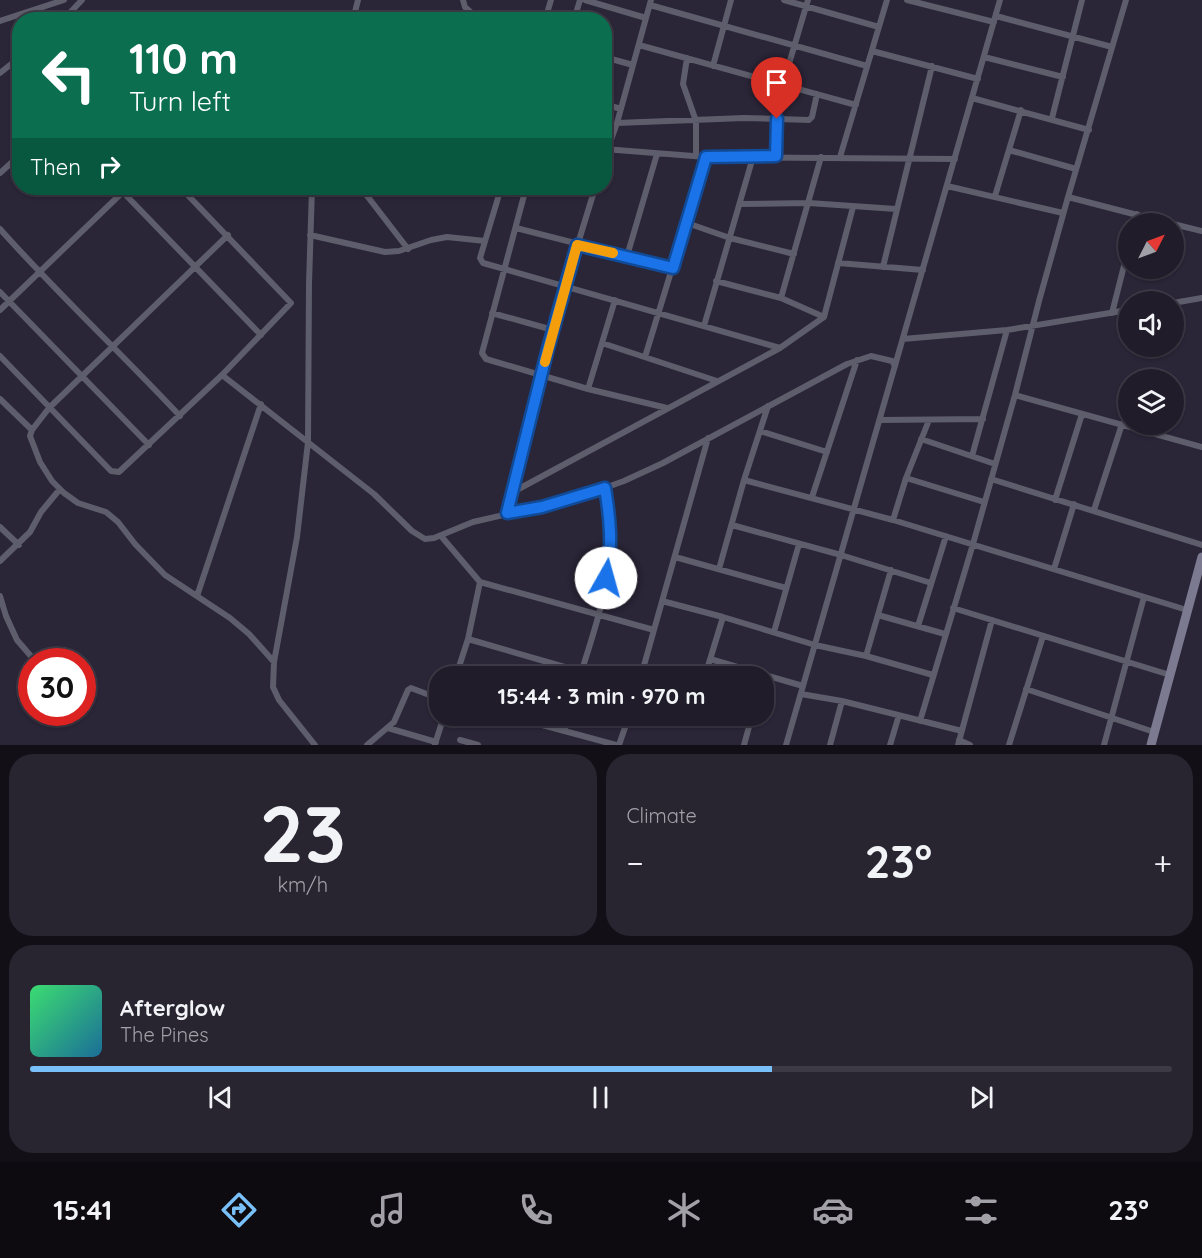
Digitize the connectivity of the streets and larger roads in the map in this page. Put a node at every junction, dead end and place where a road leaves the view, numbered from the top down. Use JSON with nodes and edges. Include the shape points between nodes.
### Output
{"nodes":[{"id":1,"x":64,"y":0,"type":"edge"},
{"id":2,"x":82,"y":0,"type":"edge"},
{"id":3,"x":585,"y":0,"type":"edge"},
{"id":4,"x":731,"y":0,"type":"edge"},
{"id":5,"x":784,"y":0,"type":"edge"},
{"id":6,"x":887,"y":0,"type":"edge"},
{"id":7,"x":907,"y":0,"type":"edge"},
{"id":8,"x":1000,"y":0,"type":"edge"},
{"id":9,"x":1082,"y":0,"type":"edge"},
{"id":10,"x":1126,"y":0,"type":"edge"},
{"id":11,"x":650,"y":2,"type":"edge"},
{"id":12,"x":807,"y":3,"type":"edge"},
{"id":13,"x":27,"y":12,"type":"edge"},
{"id":14,"x":71,"y":12,"type":"edge"},
{"id":15,"x":646,"y":18,"type":"junction"},
{"id":16,"x":995,"y":19,"type":"junction"},
{"id":17,"x":724,"y":27,"type":"junction"},
{"id":18,"x":879,"y":27,"type":"junction"},
{"id":19,"x":1073,"y":37,"type":"junction"},
{"id":20,"x":639,"y":45,"type":"junction"},
{"id":21,"x":795,"y":45,"type":"junction"},
{"id":22,"x":1112,"y":48,"type":"junction"},
{"id":23,"x":872,"y":51,"type":"junction"},
{"id":24,"x":984,"y":57,"type":"junction"},
{"id":25,"x":687,"y":58,"type":"junction"},
{"id":26,"x":612,"y":59,"type":"edge"},
{"id":27,"x":12,"y":63,"type":"edge"},
{"id":28,"x":633,"y":65,"type":"junction"},
{"id":29,"x":713,"y":66,"type":"junction"},
{"id":30,"x":867,"y":66,"type":"junction"},
{"id":31,"x":932,"y":66,"type":"junction"},
{"id":32,"x":0,"y":73,"type":"edge"},
{"id":33,"x":1063,"y":77,"type":"junction"},
{"id":34,"x":978,"y":79,"type":"junction"},
{"id":35,"x":783,"y":84,"type":"junction"},
{"id":36,"x":817,"y":94,"type":"junction"},
{"id":37,"x":972,"y":98,"type":"junction"},
{"id":38,"x":856,"y":105,"type":"junction"},
{"id":39,"x":612,"y":106,"type":"edge"},
{"id":40,"x":621,"y":109,"type":"junction"},
{"id":41,"x":1021,"y":110,"type":"junction"},
{"id":42,"x":1052,"y":118,"type":"junction"},
{"id":43,"x":777,"y":119,"type":"junction"},
{"id":44,"x":696,"y":121,"type":"junction"},
{"id":45,"x":617,"y":123,"type":"junction"},
{"id":46,"x":1089,"y":129,"type":"junction"},
{"id":47,"x":612,"y":135,"type":"edge"},
{"id":48,"x":612,"y":150,"type":"edge"},
{"id":49,"x":1009,"y":150,"type":"junction"},
{"id":50,"x":657,"y":154,"type":"junction"},
{"id":51,"x":696,"y":156,"type":"junction"},
{"id":52,"x":776,"y":156,"type":"junction"},
{"id":53,"x":706,"y":157,"type":"junction"},
{"id":54,"x":753,"y":157,"type":"junction"},
{"id":55,"x":821,"y":157,"type":"junction"},
{"id":56,"x":840,"y":157,"type":"junction"},
{"id":57,"x":909,"y":158,"type":"junction"},
{"id":58,"x":955,"y":159,"type":"junction"},
{"id":59,"x":12,"y":162,"type":"edge"},
{"id":60,"x":1076,"y":169,"type":"junction"},
{"id":61,"x":0,"y":173,"type":"edge"},
{"id":62,"x":947,"y":186,"type":"junction"},
{"id":63,"x":117,"y":195,"type":"edge"},
{"id":64,"x":129,"y":195,"type":"edge"},
{"id":65,"x":188,"y":195,"type":"edge"},
{"id":66,"x":312,"y":195,"type":"edge"},
{"id":67,"x":366,"y":195,"type":"edge"},
{"id":68,"x":499,"y":195,"type":"edge"},
{"id":69,"x":524,"y":195,"type":"edge"},
{"id":70,"x":593,"y":195,"type":"edge"},
{"id":71,"x":995,"y":196,"type":"junction"},
{"id":72,"x":1068,"y":196,"type":"junction"},
{"id":73,"x":740,"y":204,"type":"junction"},
{"id":74,"x":809,"y":204,"type":"junction"},
{"id":75,"x":853,"y":207,"type":"junction"},
{"id":76,"x":896,"y":209,"type":"junction"},
{"id":77,"x":1063,"y":213,"type":"junction"},
{"id":78,"x":1133,"y":213,"type":"edge"},
{"id":79,"x":687,"y":222,"type":"junction"},
{"id":80,"x":1184,"y":227,"type":"edge"},
{"id":81,"x":516,"y":228,"type":"junction"},
{"id":82,"x":0,"y":229,"type":"edge"},
{"id":83,"x":1202,"y":231,"type":"edge"},
{"id":84,"x":228,"y":235,"type":"junction"},
{"id":85,"x":310,"y":235,"type":"junction"},
{"id":86,"x":730,"y":238,"type":"junction"},
{"id":87,"x":485,"y":241,"type":"junction"},
{"id":88,"x":577,"y":245,"type":"junction"},
{"id":89,"x":408,"y":249,"type":"junction"},
{"id":90,"x":794,"y":254,"type":"junction"},
{"id":91,"x":627,"y":256,"type":"junction"},
{"id":92,"x":838,"y":263,"type":"junction"},
{"id":93,"x":196,"y":267,"type":"junction"},
{"id":94,"x":883,"y":267,"type":"junction"},
{"id":95,"x":673,"y":268,"type":"junction"},
{"id":96,"x":503,"y":269,"type":"junction"},
{"id":97,"x":923,"y":270,"type":"junction"},
{"id":98,"x":39,"y":273,"type":"junction"},
{"id":99,"x":1120,"y":279,"type":"edge"},
{"id":100,"x":716,"y":281,"type":"junction"},
{"id":101,"x":565,"y":286,"type":"junction"},
{"id":102,"x":0,"y":292,"type":"edge"},
{"id":103,"x":782,"y":298,"type":"junction"},
{"id":104,"x":1202,"y":298,"type":"edge"},
{"id":105,"x":615,"y":300,"type":"junction"},
{"id":106,"x":9,"y":301,"type":"junction"},
{"id":107,"x":1184,"y":301,"type":"edge"},
{"id":108,"x":0,"y":309,"type":"edge"},
{"id":109,"x":1118,"y":312,"type":"edge"},
{"id":110,"x":492,"y":313,"type":"junction"},
{"id":111,"x":1112,"y":313,"type":"junction"},
{"id":112,"x":659,"y":315,"type":"junction"},
{"id":113,"x":824,"y":317,"type":"junction"},
{"id":114,"x":1033,"y":325,"type":"junction"},
{"id":115,"x":704,"y":326,"type":"junction"},
{"id":116,"x":553,"y":330,"type":"junction"},
{"id":117,"x":1007,"y":330,"type":"junction"},
{"id":118,"x":261,"y":335,"type":"junction"},
{"id":119,"x":903,"y":339,"type":"junction"},
{"id":120,"x":602,"y":343,"type":"junction"},
{"id":121,"x":114,"y":346,"type":"junction"},
{"id":122,"x":780,"y":348,"type":"junction"},
{"id":123,"x":0,"y":356,"type":"edge"},
{"id":124,"x":645,"y":357,"type":"junction"},
{"id":125,"x":857,"y":360,"type":"junction"},
{"id":126,"x":895,"y":367,"type":"junction"},
{"id":127,"x":222,"y":375,"type":"junction"},
{"id":128,"x":541,"y":375,"type":"junction"},
{"id":129,"x":82,"y":376,"type":"junction"},
{"id":130,"x":717,"y":381,"type":"junction"},
{"id":131,"x":588,"y":389,"type":"junction"},
{"id":132,"x":1015,"y":395,"type":"junction"},
{"id":133,"x":0,"y":399,"type":"edge"},
{"id":134,"x":261,"y":404,"type":"junction"},
{"id":135,"x":769,"y":405,"type":"junction"},
{"id":136,"x":49,"y":408,"type":"junction"},
{"id":137,"x":668,"y":408,"type":"junction"},
{"id":138,"x":1082,"y":414,"type":"junction"},
{"id":139,"x":180,"y":416,"type":"junction"},
{"id":140,"x":982,"y":419,"type":"junction"},
{"id":141,"x":880,"y":420,"type":"junction"},
{"id":142,"x":929,"y":420,"type":"junction"},
{"id":143,"x":1118,"y":423,"type":"edge"},
{"id":144,"x":32,"y":430,"type":"junction"},
{"id":145,"x":760,"y":432,"type":"junction"},
{"id":146,"x":1118,"y":435,"type":"edge"},
{"id":147,"x":1160,"y":435,"type":"edge"},
{"id":148,"x":708,"y":438,"type":"junction"},
{"id":149,"x":921,"y":439,"type":"junction"},
{"id":150,"x":308,"y":442,"type":"junction"},
{"id":151,"x":148,"y":445,"type":"junction"},
{"id":152,"x":1202,"y":447,"type":"edge"},
{"id":153,"x":827,"y":452,"type":"junction"},
{"id":154,"x":972,"y":456,"type":"junction"},
{"id":155,"x":995,"y":464,"type":"junction"},
{"id":156,"x":906,"y":478,"type":"junction"},
{"id":157,"x":991,"y":479,"type":"junction"},
{"id":158,"x":744,"y":480,"type":"junction"},
{"id":159,"x":605,"y":488,"type":"junction"},
{"id":160,"x":60,"y":489,"type":"junction"},
{"id":161,"x":513,"y":492,"type":"junction"},
{"id":162,"x":812,"y":497,"type":"junction"},
{"id":163,"x":1054,"y":500,"type":"junction"},
{"id":164,"x":984,"y":502,"type":"junction"},
{"id":165,"x":1074,"y":504,"type":"junction"},
{"id":166,"x":854,"y":509,"type":"junction"},
{"id":167,"x":1094,"y":510,"type":"junction"},
{"id":168,"x":507,"y":513,"type":"junction"},
{"id":169,"x":893,"y":520,"type":"junction"},
{"id":170,"x":732,"y":525,"type":"junction"},
{"id":171,"x":0,"y":527,"type":"edge"},
{"id":172,"x":441,"y":536,"type":"junction"},
{"id":173,"x":946,"y":536,"type":"junction"},
{"id":174,"x":800,"y":544,"type":"junction"},
{"id":175,"x":973,"y":544,"type":"junction"},
{"id":176,"x":19,"y":545,"type":"junction"},
{"id":177,"x":1202,"y":545,"type":"edge"},
{"id":178,"x":841,"y":555,"type":"junction"},
{"id":179,"x":675,"y":557,"type":"junction"},
{"id":180,"x":1202,"y":557,"type":"edge"},
{"id":181,"x":0,"y":561,"type":"edge"},
{"id":182,"x":719,"y":569,"type":"junction"},
{"id":183,"x":1054,"y":569,"type":"junction"},
{"id":184,"x":891,"y":570,"type":"junction"},
{"id":185,"x":480,"y":582,"type":"junction"},
{"id":186,"x":931,"y":584,"type":"junction"},
{"id":187,"x":786,"y":588,"type":"junction"},
{"id":188,"x":0,"y":596,"type":"edge"},
{"id":189,"x":196,"y":596,"type":"junction"},
{"id":190,"x":1144,"y":597,"type":"junction"},
{"id":191,"x":662,"y":601,"type":"junction"},
{"id":192,"x":953,"y":608,"type":"junction"},
{"id":193,"x":1187,"y":610,"type":"junction"},
{"id":194,"x":599,"y":614,"type":"junction"},
{"id":195,"x":878,"y":615,"type":"junction"},
{"id":196,"x":723,"y":617,"type":"junction"},
{"id":197,"x":992,"y":620,"type":"junction"},
{"id":198,"x":918,"y":626,"type":"junction"},
{"id":199,"x":654,"y":630,"type":"junction"},
{"id":200,"x":774,"y":632,"type":"junction"},
{"id":201,"x":945,"y":633,"type":"junction"},
{"id":202,"x":1043,"y":636,"type":"junction"},
{"id":203,"x":468,"y":639,"type":"junction"},
{"id":204,"x":815,"y":645,"type":"junction"},
{"id":205,"x":24,"y":648,"type":"edge"},
{"id":206,"x":866,"y":656,"type":"junction"},
{"id":207,"x":710,"y":659,"type":"junction"},
{"id":208,"x":273,"y":662,"type":"junction"},
{"id":209,"x":1126,"y":662,"type":"junction"},
{"id":210,"x":459,"y":666,"type":"edge"},
{"id":211,"x":555,"y":666,"type":"edge"},
{"id":212,"x":583,"y":666,"type":"edge"},
{"id":213,"x":644,"y":666,"type":"edge"},
{"id":214,"x":708,"y":666,"type":"edge"},
{"id":215,"x":732,"y":666,"type":"edge"},
{"id":216,"x":933,"y":675,"type":"junction"},
{"id":217,"x":1170,"y":675,"type":"junction"},
{"id":218,"x":774,"y":679,"type":"edge"},
{"id":219,"x":803,"y":686,"type":"junction"},
{"id":220,"x":1026,"y":689,"type":"junction"},
{"id":221,"x":801,"y":694,"type":"junction"},
{"id":222,"x":429,"y":695,"type":"edge"},
{"id":223,"x":842,"y":701,"type":"junction"},
{"id":224,"x":899,"y":715,"type":"junction"},
{"id":225,"x":1111,"y":717,"type":"junction"},
{"id":226,"x":920,"y":721,"type":"junction"},
{"id":227,"x":441,"y":726,"type":"edge"},
{"id":228,"x":546,"y":726,"type":"edge"},
{"id":229,"x":565,"y":726,"type":"edge"},
{"id":230,"x":625,"y":726,"type":"edge"},
{"id":231,"x":749,"y":726,"type":"edge"},
{"id":232,"x":388,"y":728,"type":"junction"},
{"id":233,"x":564,"y":731,"type":"junction"},
{"id":234,"x":962,"y":731,"type":"junction"},
{"id":235,"x":1154,"y":732,"type":"junction"},
{"id":236,"x":460,"y":740,"type":"dead end"},
{"id":237,"x":958,"y":743,"type":"edge"},
{"id":238,"x":435,"y":744,"type":"edge"},
{"id":239,"x":315,"y":745,"type":"edge"},
{"id":240,"x":367,"y":745,"type":"edge"},
{"id":241,"x":478,"y":745,"type":"edge"},
{"id":242,"x":618,"y":745,"type":"edge"},
{"id":243,"x":744,"y":745,"type":"edge"},
{"id":244,"x":786,"y":745,"type":"edge"},
{"id":245,"x":830,"y":745,"type":"edge"},
{"id":246,"x":890,"y":745,"type":"edge"},
{"id":247,"x":970,"y":745,"type":"edge"},
{"id":248,"x":1009,"y":745,"type":"edge"},
{"id":249,"x":1104,"y":745,"type":"edge"},
{"id":250,"x":1150,"y":745,"type":"edge"}],
"edges":[{"from":1,"to":13,"type":"street"},
{"from":2,"to":14,"type":"street"},
{"from":3,"to":15,"type":"street"},
{"from":4,"to":17,"type":"street"},
{"from":5,"to":12,"type":"street"},
{"from":6,"to":18,"type":"street"},
{"from":7,"to":16,"type":"street"},
{"from":8,"to":16,"type":"street"},
{"from":9,"to":19,"type":"street"},
{"from":10,"to":22,"type":"street"},
{"from":11,"to":15,"type":"street"},
{"from":11,"to":17,"type":"street"},
{"from":12,"to":18,"type":"street"},
{"from":12,"to":21,"type":"street"},
{"from":15,"to":20,"type":"street"},
{"from":16,"to":19,"type":"street"},
{"from":16,"to":24,"type":"street"},
{"from":17,"to":21,"type":"street"},
{"from":17,"to":29,"type":"street"},
{"from":18,"to":23,"type":"street"},
{"from":19,"to":22,"type":"street"},
{"from":19,"to":33,"type":"street"},
{"from":20,"to":25,"type":"street"},
{"from":20,"to":28,"type":"street"},
{"from":21,"to":30,"type":"street"},
{"from":21,"to":35,"type":"street"},
{"from":22,"to":46,"type":"street"},
{"from":23,"to":30,"type":"street"},
{"from":23,"to":31,"type":"street"},
{"from":24,"to":33,"type":"street"},
{"from":24,"to":34,"type":"street"},
{"from":25,"to":29,"type":"street"},
{"from":25,"to":44,"type":"street","via":[[683,84]]},
{"from":26,"to":28,"type":"street"},
{"from":27,"to":32,"type":"street"},
{"from":28,"to":40,"type":"street"},
{"from":29,"to":35,"type":"street"},
{"from":30,"to":38,"type":"street"},
{"from":31,"to":34,"type":"street"},
{"from":31,"to":57,"type":"street"},
{"from":33,"to":42,"type":"street"},
{"from":34,"to":37,"type":"street"},
{"from":35,"to":36,"type":"street"},
{"from":35,"to":43,"type":"street"},
{"from":36,"to":38,"type":"street"},
{"from":36,"to":43,"type":"street","via":[[809,120]]},
{"from":37,"to":41,"type":"street"},
{"from":37,"to":58,"type":"street"},
{"from":38,"to":56,"type":"street"},
{"from":39,"to":40,"type":"street"},
{"from":40,"to":45,"type":"street"},
{"from":41,"to":42,"type":"street"},
{"from":41,"to":49,"type":"street"},
{"from":42,"to":46,"type":"street"},
{"from":43,"to":44,"type":"street"},
{"from":43,"to":52,"type":"street"},
{"from":44,"to":45,"type":"street"},
{"from":44,"to":51,"type":"street"},
{"from":45,"to":47,"type":"street"},
{"from":46,"to":60,"type":"street"},
{"from":48,"to":50,"type":"street"},
{"from":49,"to":60,"type":"street"},
{"from":49,"to":71,"type":"street"},
{"from":50,"to":51,"type":"street"},
{"from":50,"to":91,"type":"street"},
{"from":51,"to":53,"type":"street"},
{"from":52,"to":54,"type":"street"},
{"from":52,"to":55,"type":"street"},
{"from":53,"to":54,"type":"street"},
{"from":53,"to":79,"type":"street"},
{"from":54,"to":73,"type":"street"},
{"from":55,"to":56,"type":"street"},
{"from":55,"to":74,"type":"street"},
{"from":56,"to":57,"type":"street"},
{"from":57,"to":58,"type":"street"},
{"from":57,"to":76,"type":"street"},
{"from":58,"to":62,"type":"street"},
{"from":59,"to":61,"type":"street"},
{"from":60,"to":72,"type":"street"},
{"from":62,"to":71,"type":"street"},
{"from":62,"to":97,"type":"street"},
{"from":63,"to":98,"type":"street"},
{"from":64,"to":93,"type":"street"},
{"from":65,"to":84,"type":"street"},
{"from":66,"to":85,"type":"street"},
{"from":67,"to":89,"type":"street"},
{"from":68,"to":87,"type":"street"},
{"from":69,"to":81,"type":"street"},
{"from":70,"to":88,"type":"street"},
{"from":71,"to":77,"type":"street"},
{"from":72,"to":77,"type":"street"},
{"from":72,"to":78,"type":"street"},
{"from":73,"to":74,"type":"street"},
{"from":73,"to":86,"type":"street"},
{"from":74,"to":75,"type":"street"},
{"from":74,"to":90,"type":"street"},
{"from":75,"to":76,"type":"street"},
{"from":75,"to":92,"type":"street"},
{"from":76,"to":94,"type":"street"},
{"from":77,"to":114,"type":"street"},
{"from":79,"to":86,"type":"street"},
{"from":79,"to":95,"type":"street"},
{"from":80,"to":83,"type":"street"},
{"from":81,"to":88,"type":"street"},
{"from":81,"to":96,"type":"street"},
{"from":82,"to":98,"type":"street"},
{"from":84,"to":93,"type":"street"},
{"from":84,"to":118,"type":"street","via":[[291,303]]},
{"from":85,"to":89,"type":"street","via":[[385,252]]},
{"from":85,"to":150,"type":"street"},
{"from":86,"to":90,"type":"street"},
{"from":86,"to":100,"type":"street"},
{"from":87,"to":89,"type":"street","via":[[447,237]]},
{"from":87,"to":96,"type":"street","via":[[481,261]]},
{"from":88,"to":91,"type":"street"},
{"from":88,"to":101,"type":"street"},
{"from":90,"to":103,"type":"street"},
{"from":91,"to":95,"type":"street"},
{"from":92,"to":94,"type":"street"},
{"from":92,"to":113,"type":"street"},
{"from":93,"to":118,"type":"street"},
{"from":93,"to":121,"type":"street"},
{"from":94,"to":97,"type":"street"},
{"from":95,"to":112,"type":"street"},
{"from":96,"to":101,"type":"street"},
{"from":96,"to":110,"type":"street"},
{"from":97,"to":119,"type":"street"},
{"from":98,"to":106,"type":"street"},
{"from":98,"to":121,"type":"street"},
{"from":99,"to":111,"type":"street"},
{"from":100,"to":103,"type":"street"},
{"from":100,"to":115,"type":"street"},
{"from":101,"to":105,"type":"street"},
{"from":101,"to":116,"type":"street"},
{"from":102,"to":106,"type":"street"},
{"from":103,"to":113,"type":"street"},
{"from":104,"to":107,"type":"street"},
{"from":105,"to":112,"type":"street"},
{"from":105,"to":120,"type":"street"},
{"from":106,"to":108,"type":"street"},
{"from":106,"to":129,"type":"street"},
{"from":109,"to":111,"type":"street"},
{"from":110,"to":116,"type":"street"},
{"from":110,"to":128,"type":"street","via":[[483,356]]},
{"from":111,"to":114,"type":"street"},
{"from":112,"to":115,"type":"street"},
{"from":112,"to":124,"type":"street"},
{"from":113,"to":122,"type":"street"},
{"from":114,"to":117,"type":"street"},
{"from":114,"to":132,"type":"street"},
{"from":115,"to":122,"type":"street"},
{"from":116,"to":128,"type":"street"},
{"from":117,"to":119,"type":"street"},
{"from":117,"to":140,"type":"street"},
{"from":118,"to":127,"type":"street"},
{"from":119,"to":126,"type":"street"},
{"from":120,"to":124,"type":"street"},
{"from":120,"to":131,"type":"street"},
{"from":121,"to":129,"type":"street"},
{"from":121,"to":139,"type":"street"},
{"from":122,"to":130,"type":"street"},
{"from":123,"to":136,"type":"street"},
{"from":124,"to":130,"type":"street"},
{"from":125,"to":126,"type":"street","via":[[882,357]]},
{"from":125,"to":135,"type":"street"},
{"from":125,"to":153,"type":"street"},
{"from":126,"to":141,"type":"street"},
{"from":127,"to":134,"type":"street"},
{"from":127,"to":139,"type":"street"},
{"from":128,"to":131,"type":"street"},
{"from":128,"to":161,"type":"street"},
{"from":129,"to":136,"type":"street"},
{"from":129,"to":151,"type":"street"},
{"from":130,"to":137,"type":"street"},
{"from":131,"to":137,"type":"street"},
{"from":132,"to":138,"type":"street"},
{"from":132,"to":155,"type":"street"},
{"from":133,"to":144,"type":"street"},
{"from":134,"to":150,"type":"street"},
{"from":134,"to":189,"type":"street"},
{"from":135,"to":145,"type":"street"},
{"from":135,"to":148,"type":"street"},
{"from":136,"to":144,"type":"street"},
{"from":136,"to":151,"type":"street","via":[[111,471],[119,472]]},
{"from":137,"to":161,"type":"street"},
{"from":138,"to":143,"type":"street"},
{"from":138,"to":163,"type":"street"},
{"from":139,"to":151,"type":"street"},
{"from":140,"to":142,"type":"street"},
{"from":140,"to":154,"type":"street"},
{"from":141,"to":142,"type":"street"},
{"from":141,"to":166,"type":"street"},
{"from":142,"to":149,"type":"street"},
{"from":144,"to":160,"type":"street","via":[[30,436],[40,462]]},
{"from":145,"to":153,"type":"street"},
{"from":145,"to":158,"type":"street"},
{"from":146,"to":167,"type":"street"},
{"from":147,"to":152,"type":"street"},
{"from":148,"to":159,"type":"street"},
{"from":148,"to":179,"type":"street"},
{"from":149,"to":154,"type":"street"},
{"from":149,"to":156,"type":"street"},
{"from":150,"to":172,"type":"street","via":[[374,494],[412,531],[425,539]]},
{"from":150,"to":208,"type":"street","via":[[297,537]]},
{"from":153,"to":162,"type":"street"},
{"from":154,"to":155,"type":"street"},
{"from":155,"to":157,"type":"street"},
{"from":156,"to":164,"type":"street"},
{"from":156,"to":169,"type":"street"},
{"from":157,"to":163,"type":"street"},
{"from":157,"to":164,"type":"street"},
{"from":158,"to":162,"type":"street"},
{"from":158,"to":170,"type":"street"},
{"from":159,"to":168,"type":"street","via":[[551,505]]},
{"from":159,"to":194,"type":"street","via":[[610,561]]},
{"from":160,"to":176,"type":"street"},
{"from":160,"to":189,"type":"street","via":[[78,503],[106,512],[165,574]]},
{"from":161,"to":168,"type":"street"},
{"from":162,"to":166,"type":"street"},
{"from":163,"to":165,"type":"street"},
{"from":164,"to":175,"type":"street"},
{"from":165,"to":167,"type":"street"},
{"from":165,"to":183,"type":"street"},
{"from":166,"to":169,"type":"street"},
{"from":166,"to":178,"type":"street"},
{"from":167,"to":177,"type":"street"},
{"from":168,"to":172,"type":"street"},
{"from":169,"to":173,"type":"street"},
{"from":170,"to":174,"type":"street"},
{"from":170,"to":182,"type":"street"},
{"from":171,"to":176,"type":"street"},
{"from":172,"to":185,"type":"street"},
{"from":173,"to":175,"type":"street"},
{"from":173,"to":186,"type":"street"},
{"from":174,"to":178,"type":"street"},
{"from":174,"to":187,"type":"street"},
{"from":175,"to":183,"type":"street"},
{"from":175,"to":192,"type":"street"},
{"from":176,"to":181,"type":"street"},
{"from":178,"to":184,"type":"street"},
{"from":178,"to":204,"type":"street"},
{"from":179,"to":182,"type":"street"},
{"from":179,"to":191,"type":"street"},
{"from":180,"to":193,"type":"street"},
{"from":182,"to":187,"type":"street"},
{"from":183,"to":190,"type":"street"},
{"from":184,"to":186,"type":"street"},
{"from":184,"to":195,"type":"street"},
{"from":185,"to":194,"type":"street"},
{"from":185,"to":203,"type":"street"},
{"from":186,"to":198,"type":"street"},
{"from":187,"to":200,"type":"street"},
{"from":188,"to":205,"type":"street"},
{"from":189,"to":208,"type":"street","via":[[249,634]]},
{"from":190,"to":193,"type":"street"},
{"from":190,"to":209,"type":"street"},
{"from":191,"to":196,"type":"street"},
{"from":191,"to":199,"type":"street"},
{"from":192,"to":197,"type":"street"},
{"from":192,"to":201,"type":"street"},
{"from":193,"to":217,"type":"street"},
{"from":194,"to":199,"type":"street"},
{"from":194,"to":212,"type":"street"},
{"from":195,"to":198,"type":"street"},
{"from":195,"to":206,"type":"street"},
{"from":196,"to":200,"type":"street"},
{"from":196,"to":207,"type":"street"},
{"from":197,"to":202,"type":"street"},
{"from":197,"to":234,"type":"street"},
{"from":198,"to":201,"type":"street"},
{"from":199,"to":213,"type":"street"},
{"from":200,"to":204,"type":"street"},
{"from":201,"to":216,"type":"street"},
{"from":202,"to":209,"type":"street"},
{"from":202,"to":220,"type":"street"},
{"from":203,"to":210,"type":"street"},
{"from":203,"to":211,"type":"street"},
{"from":204,"to":206,"type":"street"},
{"from":204,"to":219,"type":"street"},
{"from":206,"to":216,"type":"street"},
{"from":207,"to":214,"type":"street"},
{"from":207,"to":215,"type":"street"},
{"from":208,"to":239,"type":"street","via":[[273,687],[279,700]]},
{"from":209,"to":217,"type":"street"},
{"from":209,"to":225,"type":"street"},
{"from":216,"to":226,"type":"street"},
{"from":217,"to":235,"type":"street"},
{"from":218,"to":219,"type":"street"},
{"from":219,"to":221,"type":"street"},
{"from":220,"to":225,"type":"street"},
{"from":220,"to":248,"type":"street"},
{"from":221,"to":223,"type":"street"},
{"from":221,"to":244,"type":"street"},
{"from":222,"to":232,"type":"street","via":[[408,690]]},
{"from":223,"to":224,"type":"street"},
{"from":223,"to":245,"type":"street"},
{"from":224,"to":226,"type":"street"},
{"from":224,"to":246,"type":"street"},
{"from":225,"to":235,"type":"street"},
{"from":225,"to":249,"type":"street"},
{"from":226,"to":234,"type":"street"},
{"from":227,"to":238,"type":"street"},
{"from":228,"to":233,"type":"street"},
{"from":229,"to":233,"type":"street"},
{"from":230,"to":242,"type":"street"},
{"from":231,"to":243,"type":"street"},
{"from":232,"to":238,"type":"street"},
{"from":232,"to":240,"type":"street"},
{"from":233,"to":242,"type":"street"},
{"from":234,"to":237,"type":"street"},
{"from":235,"to":250,"type":"street"},
{"from":236,"to":241,"type":"street"},
{"from":237,"to":247,"type":"street"}]}
